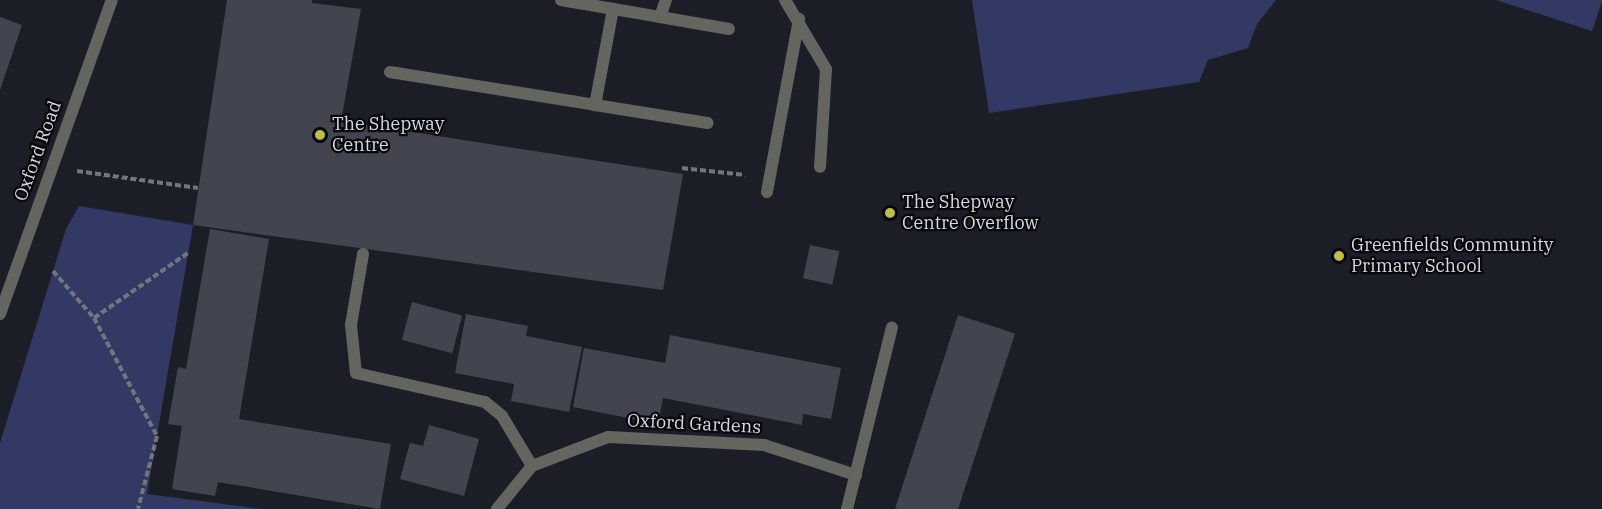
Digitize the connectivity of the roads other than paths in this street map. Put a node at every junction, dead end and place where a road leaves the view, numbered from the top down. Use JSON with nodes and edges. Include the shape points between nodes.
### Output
{"nodes":[{"id":1,"x":112,"y":0,"type":"edge"},
{"id":2,"x":561,"y":0,"type":"edge"},
{"id":3,"x":666,"y":0,"type":"edge"},
{"id":4,"x":785,"y":0,"type":"edge"},
{"id":5,"x":613,"y":9,"type":"junction"},
{"id":6,"x":660,"y":17,"type":"junction"},
{"id":7,"x":799,"y":19,"type":"junction"},
{"id":8,"x":729,"y":29,"type":"dead end"},
{"id":9,"x":390,"y":72,"type":"dead end"},
{"id":10,"x":595,"y":105,"type":"junction"},
{"id":11,"x":708,"y":123,"type":"dead end"},
{"id":12,"x":820,"y":167,"type":"dead end"},
{"id":13,"x":767,"y":192,"type":"dead end"},
{"id":14,"x":363,"y":254,"type":"dead end"},
{"id":15,"x":0,"y":314,"type":"edge"},
{"id":16,"x":892,"y":327,"type":"dead end"},
{"id":17,"x":532,"y":466,"type":"junction"},
{"id":18,"x":856,"y":475,"type":"junction"},
{"id":19,"x":497,"y":509,"type":"edge"},
{"id":20,"x":847,"y":509,"type":"edge"}],
"edges":[{"from":1,"to":15,"type":"street","name":"Oxford Road"},
{"from":2,"to":5,"type":"street"},
{"from":3,"to":6,"type":"street"},
{"from":4,"to":7,"type":"street"},
{"from":5,"to":6,"type":"street"},
{"from":5,"to":10,"type":"street"},
{"from":6,"to":8,"type":"street"},
{"from":7,"to":12,"type":"street","via":[[826,69]]},
{"from":7,"to":13,"type":"street"},
{"from":9,"to":10,"type":"street"},
{"from":10,"to":11,"type":"street"},
{"from":14,"to":17,"type":"street","via":[[351,325],[356,373],[485,402],[502,416]]},
{"from":16,"to":18,"type":"street"},
{"from":17,"to":18,"type":"street","name":"Oxford Gardens","via":[[608,437],[764,445]]},
{"from":17,"to":19,"type":"street","name":"Oxford Gardens"},
{"from":18,"to":20,"type":"street"}]}
